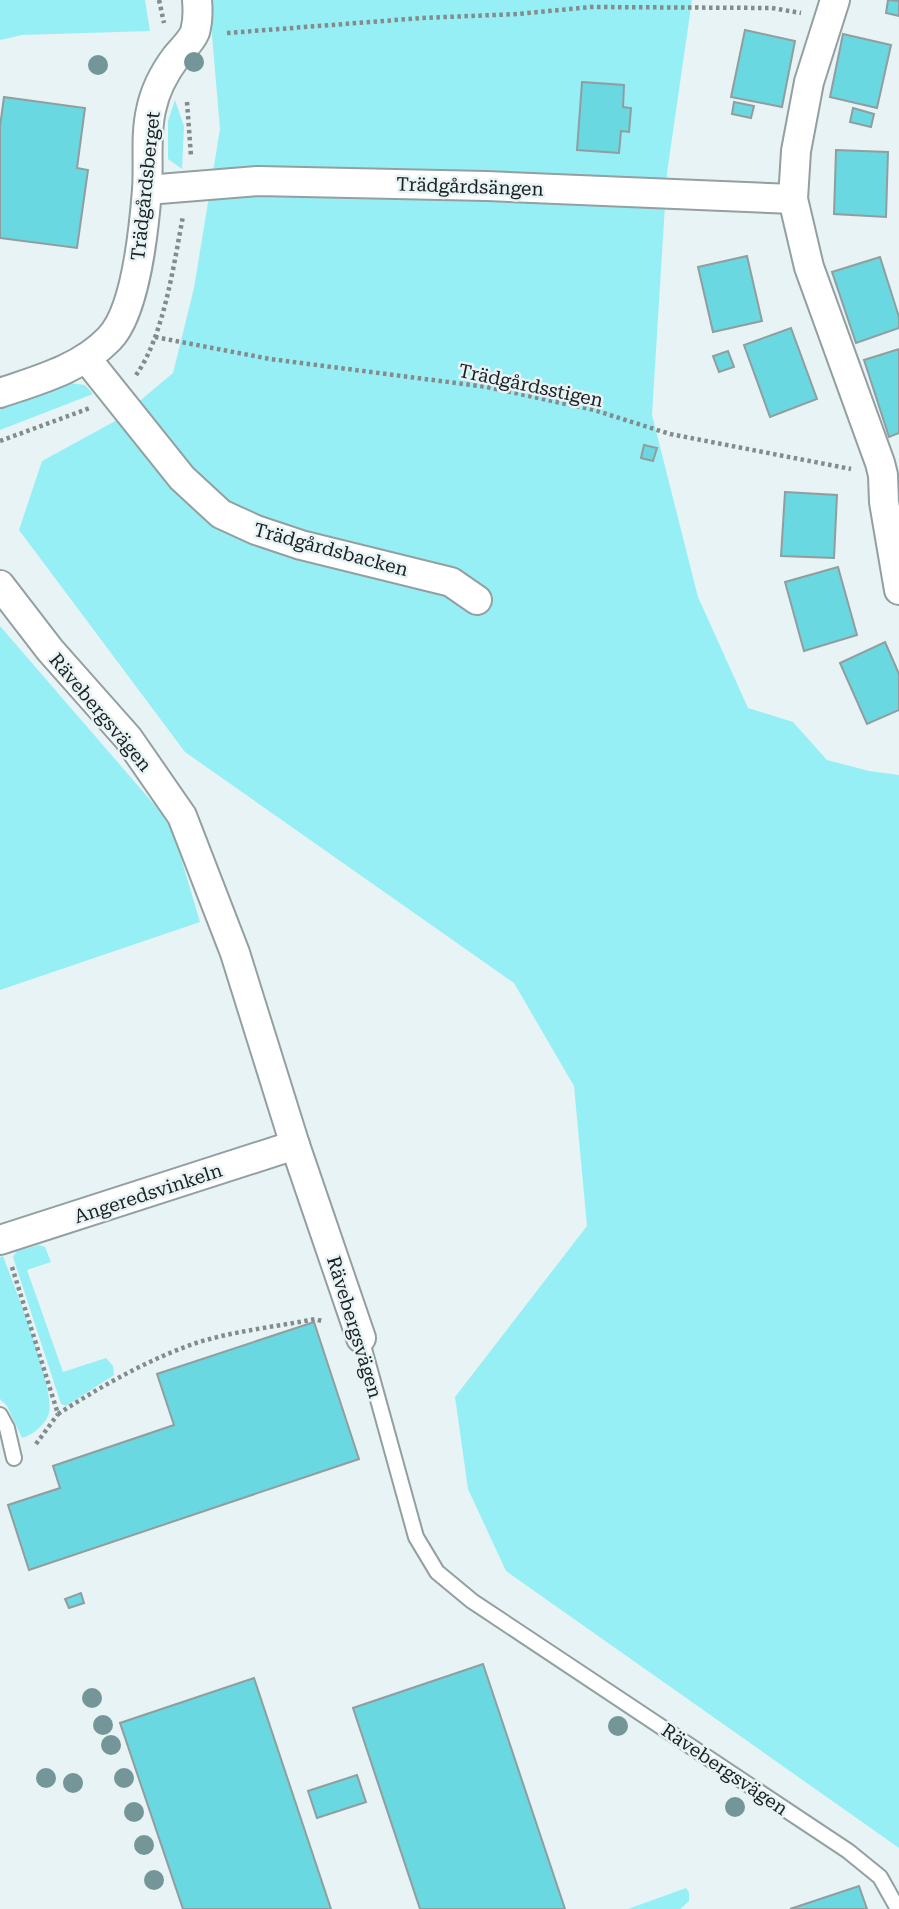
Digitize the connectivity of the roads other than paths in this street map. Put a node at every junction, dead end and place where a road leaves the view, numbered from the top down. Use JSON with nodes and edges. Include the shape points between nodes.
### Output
{"nodes":[{"id":1,"x":197,"y":0,"type":"edge"},
{"id":2,"x":832,"y":10,"type":"edge"},
{"id":3,"x":147,"y":190,"type":"junction"},
{"id":4,"x":793,"y":199,"type":"junction"},
{"id":5,"x":86,"y":358,"type":"junction"},
{"id":6,"x":0,"y":393,"type":"edge"},
{"id":7,"x":0,"y":585,"type":"edge"},
{"id":8,"x":899,"y":590,"type":"edge"},
{"id":9,"x":477,"y":600,"type":"dead end"},
{"id":10,"x":295,"y":1145,"type":"junction"},
{"id":11,"x":1,"y":1240,"type":"edge"},
{"id":12,"x":360,"y":1335,"type":"joint"},
{"id":13,"x":0,"y":1415,"type":"edge"},
{"id":14,"x":14,"y":1458,"type":"road end"},
{"id":15,"x":898,"y":1909,"type":"edge"}],
"edges":[{"from":1,"to":3,"type":"street","name":"Trädgårdsberget","via":[[194,35],[156,90],[150,113]]},
{"from":2,"to":4,"type":"street","via":[[809,82],[796,151]]},
{"from":3,"to":4,"type":"street","name":"Trädgårdsängen","via":[[258,181]]},
{"from":3,"to":5,"type":"street","name":"Trädgårdsberget","via":[[138,261],[125,314],[111,338]]},
{"from":4,"to":8,"type":"street","via":[[809,267],[883,475]]},
{"from":5,"to":6,"type":"street","name":"Trädgårdsberget","via":[[52,376]]},
{"from":5,"to":9,"type":"street","name":"Trädgårdsbacken","via":[[182,478],[221,514],[301,545],[451,582]]},
{"from":7,"to":10,"type":"street","name":"Rävebergsvägen","via":[[128,738],[182,816],[235,953]]},
{"from":10,"to":11,"type":"street","name":"Angeredsvinkeln"},
{"from":10,"to":12,"type":"street","name":"Rävebergsvägen"},
{"from":12,"to":15,"type":"lane","name":"Rävebergsvägen","via":[[416,1536],[437,1572],[472,1601],[848,1851],[880,1877]]},
{"from":13,"to":14,"type":"lane"}]}
